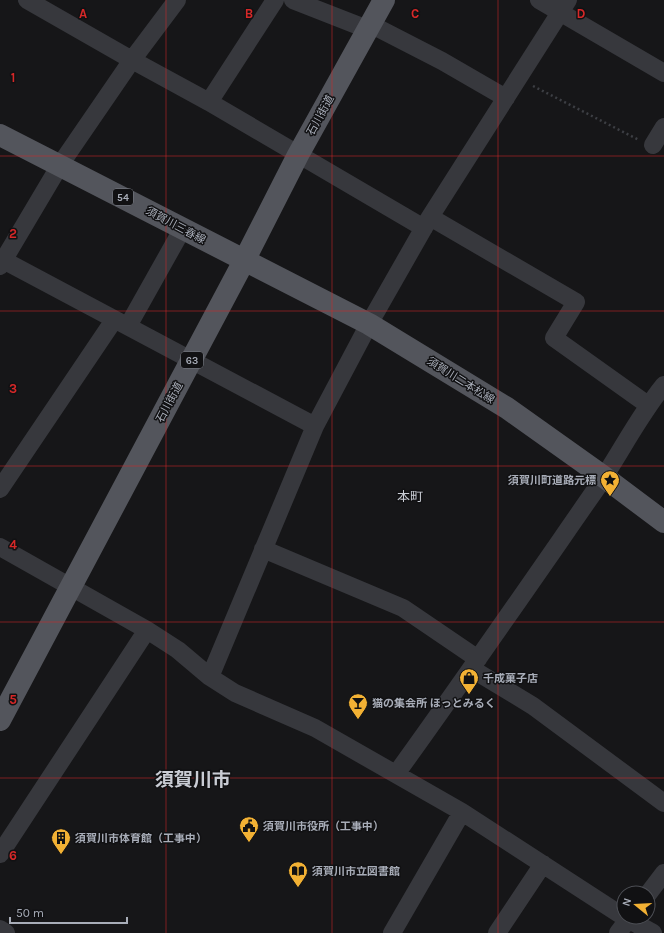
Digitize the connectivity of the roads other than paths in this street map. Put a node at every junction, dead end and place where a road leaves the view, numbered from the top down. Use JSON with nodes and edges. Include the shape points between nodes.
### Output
{"nodes":[{"id":1,"x":27,"y":0,"type":"edge"},
{"id":2,"x":177,"y":0,"type":"edge"},
{"id":3,"x":275,"y":0,"type":"edge"},
{"id":4,"x":293,"y":0,"type":"edge"},
{"id":5,"x":384,"y":0,"type":"edge"},
{"id":6,"x":539,"y":0,"type":"edge"},
{"id":7,"x":564,"y":6,"type":"edge"},
{"id":8,"x":368,"y":26,"type":"junction"},
{"id":9,"x":132,"y":60,"type":"junction"},
{"id":10,"x":664,"y":73,"type":"edge"},
{"id":11,"x":506,"y":98,"type":"junction"},
{"id":12,"x":209,"y":102,"type":"junction"},
{"id":13,"x":664,"y":127,"type":"edge"},
{"id":14,"x":0,"y":135,"type":"edge"},
{"id":15,"x":653,"y":145,"type":"road end"},
{"id":16,"x":298,"y":155,"type":"junction"},
{"id":17,"x":60,"y":165,"type":"junction"},
{"id":18,"x":427,"y":222,"type":"junction"},
{"id":19,"x":183,"y":228,"type":"junction"},
{"id":20,"x":244,"y":261,"type":"junction"},
{"id":21,"x":2,"y":263,"type":"edge"},
{"id":22,"x":121,"y":323,"type":"junction"},
{"id":23,"x":369,"y":324,"type":"junction"},
{"id":24,"x":191,"y":360,"type":"junction"},
{"id":25,"x":664,"y":384,"type":"edge"},
{"id":26,"x":648,"y":405,"type":"junction"},
{"id":27,"x":315,"y":426,"type":"junction"},
{"id":28,"x":604,"y":477,"type":"junction"},
{"id":29,"x":0,"y":489,"type":"edge"},
{"id":30,"x":664,"y":522,"type":"edge"},
{"id":31,"x":0,"y":547,"type":"edge"},
{"id":32,"x":263,"y":549,"type":"junction"},
{"id":33,"x":71,"y":589,"type":"junction"},
{"id":34,"x":147,"y":630,"type":"junction"},
{"id":35,"x":475,"y":664,"type":"junction"},
{"id":36,"x":210,"y":677,"type":"junction"},
{"id":37,"x":0,"y":720,"type":"edge"},
{"id":38,"x":396,"y":774,"type":"junction"},
{"id":39,"x":664,"y":803,"type":"edge"},
{"id":40,"x":462,"y":812,"type":"junction"},
{"id":41,"x":0,"y":854,"type":"edge"},
{"id":42,"x":543,"y":864,"type":"junction"},
{"id":43,"x":664,"y":872,"type":"edge"},
{"id":44,"x":655,"y":885,"type":"edge"},
{"id":45,"x":616,"y":915,"type":"edge"},
{"id":46,"x":634,"y":925,"type":"edge"},
{"id":47,"x":0,"y":929,"type":"edge"},
{"id":48,"x":6,"y":933,"type":"edge"},
{"id":49,"x":392,"y":933,"type":"edge"},
{"id":50,"x":497,"y":933,"type":"edge"},
{"id":51,"x":653,"y":933,"type":"edge"}],
"edges":[{"from":1,"to":9,"type":"street"},
{"from":2,"to":9,"type":"street"},
{"from":3,"to":12,"type":"street"},
{"from":4,"to":8,"type":"street"},
{"from":5,"to":8,"type":"main road","name":"石川街道","number":"63"},
{"from":6,"to":7,"type":"street"},
{"from":7,"to":10,"type":"street"},
{"from":7,"to":11,"type":"street"},
{"from":8,"to":11,"type":"street","via":[[442,61]]},
{"from":8,"to":16,"type":"main road","name":"石川街道","number":"63"},
{"from":9,"to":12,"type":"street"},
{"from":9,"to":17,"type":"street"},
{"from":11,"to":18,"type":"street"},
{"from":12,"to":16,"type":"street"},
{"from":13,"to":15,"type":"street"},
{"from":14,"to":17,"type":"main road","name":"須賀川三春線","number":"54"},
{"from":16,"to":18,"type":"street"},
{"from":16,"to":20,"type":"main road","name":"石川街道","number":"63"},
{"from":17,"to":19,"type":"main road","name":"須賀川三春線","number":"54"},
{"from":17,"to":21,"type":"street"},
{"from":18,"to":23,"type":"street"},
{"from":18,"to":26,"type":"street","via":[[576,302],[554,338]]},
{"from":19,"to":20,"type":"main road","name":"須賀川三春線","number":"54"},
{"from":19,"to":22,"type":"street"},
{"from":20,"to":23,"type":"main road","name":"須賀川二本松線"},
{"from":20,"to":24,"type":"main road","name":"石川街道","number":"63"},
{"from":21,"to":22,"type":"street"},
{"from":22,"to":24,"type":"street"},
{"from":22,"to":29,"type":"street"},
{"from":23,"to":27,"type":"street"},
{"from":23,"to":28,"type":"main road","name":"須賀川二本松線","via":[[506,408]]},
{"from":24,"to":27,"type":"street"},
{"from":24,"to":33,"type":"main road","name":"石川街道","number":"63"},
{"from":25,"to":26,"type":"street"},
{"from":26,"to":28,"type":"street"},
{"from":27,"to":32,"type":"street"},
{"from":28,"to":30,"type":"main road","name":"須賀川二本松線"},
{"from":28,"to":35,"type":"street"},
{"from":31,"to":33,"type":"street"},
{"from":32,"to":35,"type":"street","via":[[403,608]]},
{"from":32,"to":36,"type":"street"},
{"from":33,"to":34,"type":"street"},
{"from":33,"to":37,"type":"main road","name":"石川街道","number":"63"},
{"from":34,"to":36,"type":"street","via":[[178,650]]},
{"from":34,"to":41,"type":"street"},
{"from":35,"to":38,"type":"street"},
{"from":35,"to":39,"type":"street"},
{"from":36,"to":38,"type":"street","via":[[235,693],[316,728]]},
{"from":38,"to":40,"type":"street"},
{"from":40,"to":42,"type":"street"},
{"from":40,"to":49,"type":"street"},
{"from":42,"to":45,"type":"street"},
{"from":42,"to":50,"type":"street"},
{"from":43,"to":44,"type":"street"},
{"from":46,"to":51,"type":"street"},
{"from":47,"to":48,"type":"street"}]}
